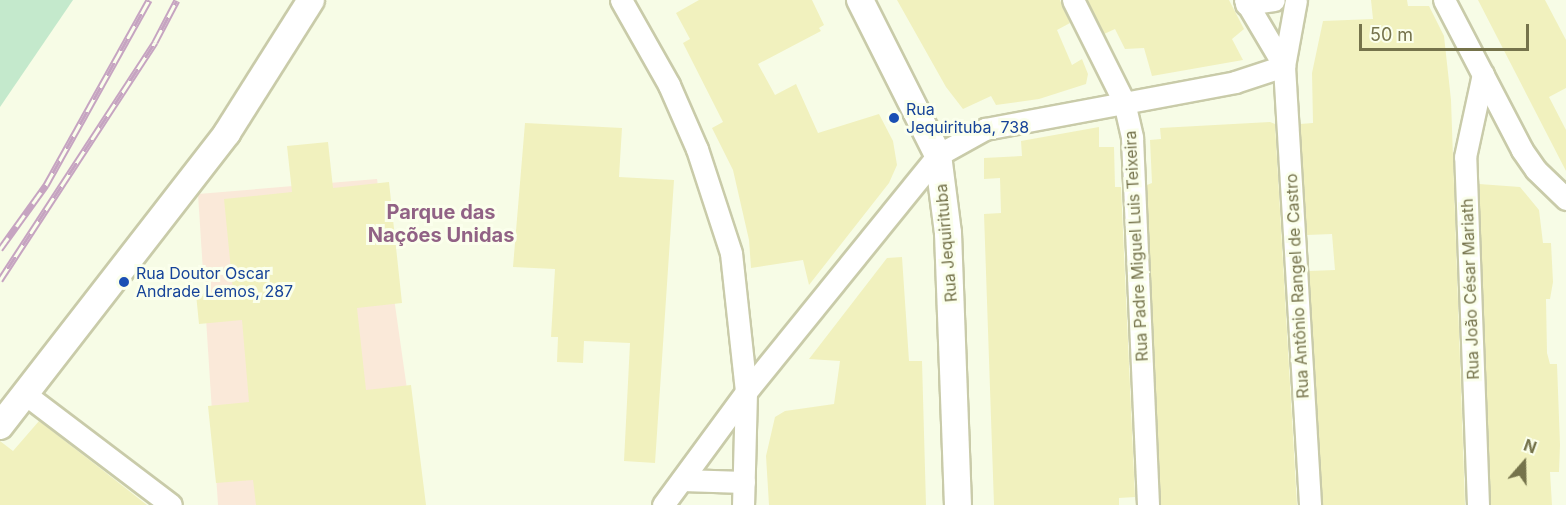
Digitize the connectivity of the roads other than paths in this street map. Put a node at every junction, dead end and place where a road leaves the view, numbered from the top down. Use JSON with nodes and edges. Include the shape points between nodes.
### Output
{"nodes":[{"id":1,"x":311,"y":0,"type":"edge"},
{"id":2,"x":621,"y":0,"type":"edge"},
{"id":3,"x":860,"y":0,"type":"edge"},
{"id":4,"x":1073,"y":0,"type":"edge"},
{"id":5,"x":1274,"y":0,"type":"edge"},
{"id":6,"x":1296,"y":0,"type":"edge"},
{"id":7,"x":1444,"y":0,"type":"edge"},
{"id":8,"x":1245,"y":2,"type":"edge"},
{"id":9,"x":1284,"y":66,"type":"junction"},
{"id":10,"x":1483,"y":74,"type":"junction"},
{"id":11,"x":1124,"y":102,"type":"junction"},
{"id":12,"x":938,"y":155,"type":"junction"},
{"id":13,"x":1566,"y":199,"type":"edge"},
{"id":14,"x":746,"y":392,"type":"junction"},
{"id":15,"x":26,"y":394,"type":"junction"},
{"id":16,"x":0,"y":426,"type":"edge"},
{"id":17,"x":682,"y":480,"type":"junction"},
{"id":18,"x":744,"y":482,"type":"junction"},
{"id":19,"x":169,"y":504,"type":"edge"},
{"id":20,"x":663,"y":505,"type":"edge"},
{"id":21,"x":743,"y":505,"type":"edge"},
{"id":22,"x":958,"y":505,"type":"edge"},
{"id":23,"x":1148,"y":505,"type":"edge"},
{"id":24,"x":1310,"y":505,"type":"edge"},
{"id":25,"x":1478,"y":505,"type":"edge"}],
"edges":[{"from":1,"to":15,"type":"street","via":[[227,133]]},
{"from":2,"to":14,"type":"street","via":[[669,85],[715,194],[731,253]]},
{"from":3,"to":12,"type":"street","name":"Rua Jequirituba"},
{"from":4,"to":11,"type":"street","name":"Rua Padre Miguel Luis Teixeira"},
{"from":5,"to":8,"type":"street"},
{"from":6,"to":9,"type":"street"},
{"from":7,"to":10,"type":"street"},
{"from":8,"to":9,"type":"street"},
{"from":9,"to":11,"type":"street","via":[[1235,82]]},
{"from":9,"to":24,"type":"street","name":"Rua Antônio Rangel de Castro"},
{"from":10,"to":13,"type":"street","via":[[1522,150]]},
{"from":10,"to":25,"type":"street","name":"Rua João César Mariath","via":[[1465,157]]},
{"from":11,"to":12,"type":"street","via":[[985,129]]},
{"from":11,"to":23,"type":"street","name":"Rua Padre Miguel Luis Teixeira","via":[[1132,138]]},
{"from":12,"to":14,"type":"street"},
{"from":12,"to":22,"type":"street","name":"Rua Jequirituba","via":[[948,232]]},
{"from":14,"to":17,"type":"street"},
{"from":14,"to":18,"type":"street"},
{"from":15,"to":16,"type":"street"},
{"from":15,"to":19,"type":"street"},
{"from":17,"to":18,"type":"street"},
{"from":17,"to":20,"type":"street"},
{"from":18,"to":21,"type":"street"}]}
